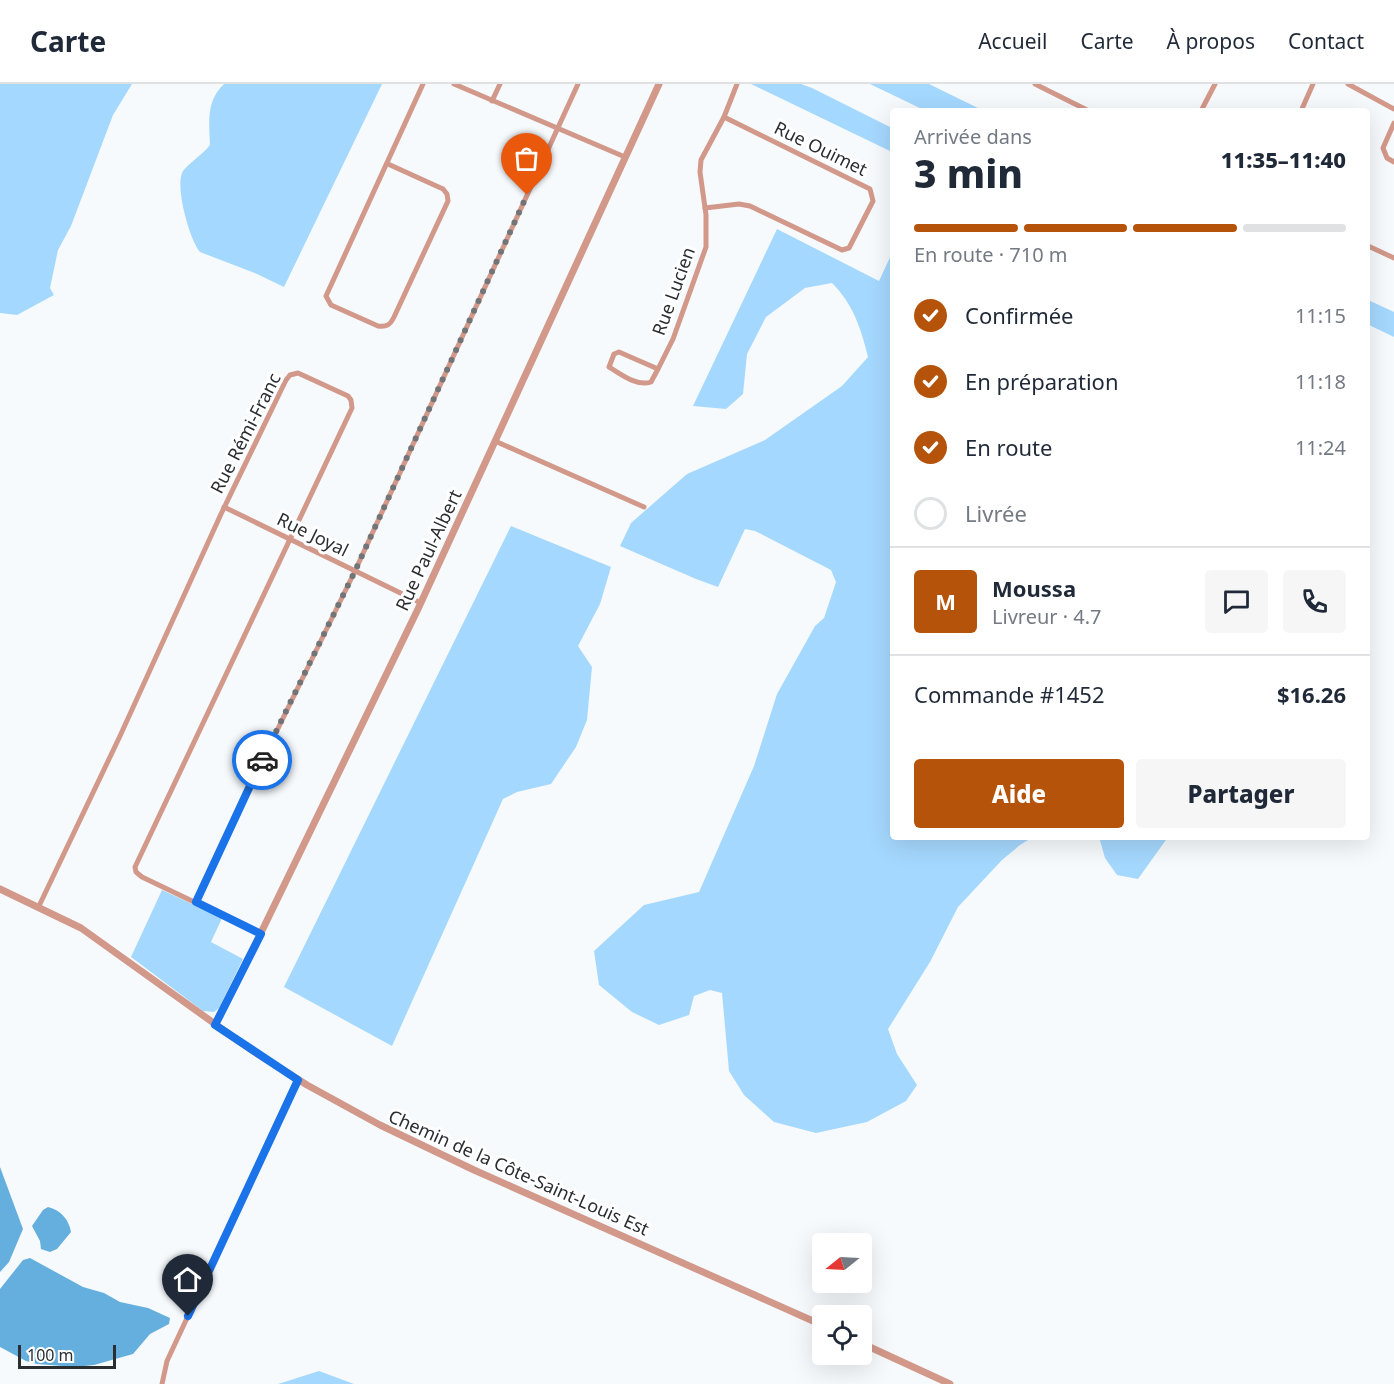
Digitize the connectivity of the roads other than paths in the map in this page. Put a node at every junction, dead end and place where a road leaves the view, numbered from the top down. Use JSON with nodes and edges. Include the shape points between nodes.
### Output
{"nodes":[{"id":1,"x":423,"y":84,"type":"edge"},
{"id":2,"x":454,"y":84,"type":"edge"},
{"id":3,"x":500,"y":84,"type":"edge"},
{"id":4,"x":578,"y":84,"type":"edge"},
{"id":5,"x":659,"y":84,"type":"edge"},
{"id":6,"x":736,"y":84,"type":"edge"},
{"id":7,"x":1035,"y":84,"type":"edge"},
{"id":8,"x":1215,"y":84,"type":"edge"},
{"id":9,"x":1313,"y":84,"type":"edge"},
{"id":10,"x":1348,"y":84,"type":"edge"},
{"id":11,"x":492,"y":101,"type":"junction"},
{"id":12,"x":1083,"y":108,"type":"edge"},
{"id":13,"x":1203,"y":108,"type":"edge"},
{"id":14,"x":1302,"y":108,"type":"edge"},
{"id":15,"x":1394,"y":109,"type":"edge"},
{"id":16,"x":724,"y":117,"type":"junction"},
{"id":17,"x":1394,"y":123,"type":"edge"},
{"id":18,"x":557,"y":129,"type":"junction"},
{"id":19,"x":625,"y":157,"type":"junction"},
{"id":20,"x":1394,"y":162,"type":"edge"},
{"id":21,"x":388,"y":164,"type":"junction"},
{"id":22,"x":705,"y":208,"type":"junction"},
{"id":23,"x":1370,"y":247,"type":"edge"},
{"id":24,"x":1394,"y":258,"type":"edge"},
{"id":25,"x":658,"y":369,"type":"junction"},
{"id":26,"x":495,"y":441,"type":"junction"},
{"id":27,"x":224,"y":507,"type":"junction"},
{"id":28,"x":644,"y":507,"type":"dead end"},
{"id":29,"x":290,"y":539,"type":"junction"},
{"id":30,"x":355,"y":571,"type":"junction"},
{"id":31,"x":421,"y":603,"type":"junction"},
{"id":32,"x":0,"y":889,"type":"edge"},
{"id":33,"x":196,"y":902,"type":"junction"},
{"id":34,"x":39,"y":906,"type":"junction"},
{"id":35,"x":261,"y":934,"type":"junction"},
{"id":36,"x":215,"y":1025,"type":"junction"},
{"id":37,"x":298,"y":1080,"type":"junction"},
{"id":38,"x":812,"y":1321,"type":"edge"},
{"id":39,"x":872,"y":1348,"type":"edge"},
{"id":40,"x":162,"y":1384,"type":"edge"},
{"id":41,"x":950,"y":1384,"type":"edge"}],
"edges":[{"from":1,"to":21,"type":"street"},
{"from":2,"to":11,"type":"street"},
{"from":3,"to":11,"type":"street"},
{"from":4,"to":18,"type":"street"},
{"from":5,"to":19,"type":"street","name":"Rue Paul-Albert"},
{"from":6,"to":16,"type":"street","name":"Rue Lucien"},
{"from":7,"to":12,"type":"street"},
{"from":8,"to":13,"type":"street"},
{"from":9,"to":14,"type":"street"},
{"from":10,"to":15,"type":"street"},
{"from":11,"to":18,"type":"street"},
{"from":16,"to":22,"type":"street","name":"Rue Lucien","via":[[701,160]]},
{"from":16,"to":22,"type":"street","name":"Rue Ouimet","via":[[870,189],[873,201],[849,248],[842,250],[750,206]]},
{"from":17,"to":20,"type":"street","via":[[1383,148],[1387,158]]},
{"from":18,"to":19,"type":"street"},
{"from":18,"to":30,"type":"street"},
{"from":19,"to":26,"type":"street","name":"Rue Paul-Albert"},
{"from":21,"to":21,"type":"street","via":[[326,296],[331,305],[385,327],[391,323],[448,201],[443,189]]},
{"from":22,"to":25,"type":"street","name":"Rue Lucien","via":[[706,248]]},
{"from":23,"to":24,"type":"street"},
{"from":25,"to":25,"type":"street","via":[[619,352],[614,354],[609,368],[647,384]]},
{"from":26,"to":28,"type":"street"},
{"from":26,"to":31,"type":"street","name":"Rue Paul-Albert"},
{"from":27,"to":29,"type":"street","name":"Rue Joyal"},
{"from":27,"to":29,"type":"street","name":"Rue Rémi-Franc","via":[[289,376],[300,373],[346,395],[351,400],[351,410]]},
{"from":27,"to":34,"type":"street","name":"Rue Rémi-Franc"},
{"from":29,"to":30,"type":"street","name":"Rue Joyal"},
{"from":29,"to":33,"type":"street","name":"Rue Rémi-Franc","via":[[137,861],[136,871],[142,877]]},
{"from":30,"to":31,"type":"street","name":"Rue Joyal"},
{"from":30,"to":33,"type":"street"},
{"from":31,"to":35,"type":"street","name":"Rue Paul-Albert"},
{"from":32,"to":34,"type":"street","name":"Chemin de la Côte-Saint-Louis Est"},
{"from":33,"to":35,"type":"street"},
{"from":34,"to":36,"type":"street","name":"Chemin de la Côte-Saint-Louis Est","via":[[98,939]]},
{"from":35,"to":36,"type":"street","name":"Rue Paul-Albert"},
{"from":36,"to":37,"type":"street","name":"Chemin de la Côte-Saint-Louis Est"},
{"from":37,"to":38,"type":"street","name":"Chemin de la Côte-Saint-Louis Est","via":[[429,1150]]},
{"from":37,"to":40,"type":"street","via":[[167,1361]]},
{"from":39,"to":41,"type":"street"}]}
